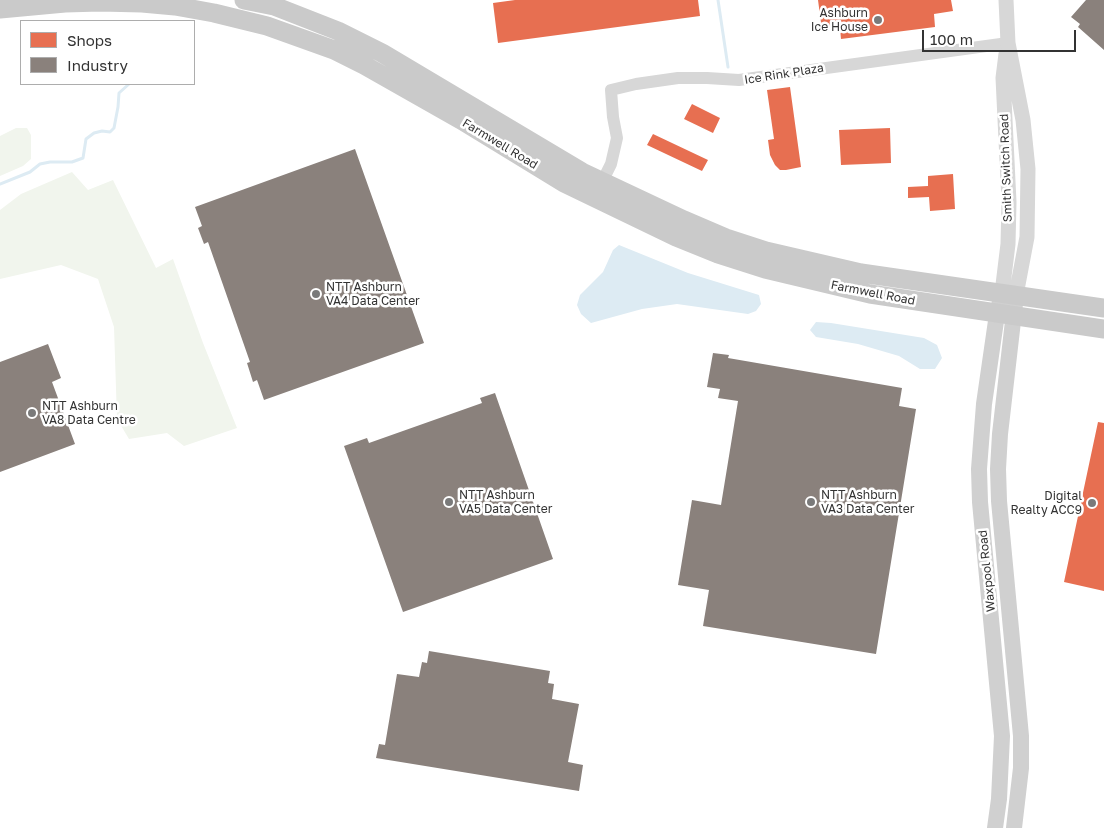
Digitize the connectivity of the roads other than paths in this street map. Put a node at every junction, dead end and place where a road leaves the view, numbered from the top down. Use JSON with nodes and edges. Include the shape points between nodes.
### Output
{"nodes":[{"id":1,"x":244,"y":0,"type":"edge"},
{"id":2,"x":1006,"y":0,"type":"edge"},
{"id":3,"x":275,"y":3,"type":"edge"},
{"id":4,"x":0,"y":9,"type":"edge"},
{"id":5,"x":267,"y":26,"type":"junction"},
{"id":6,"x":1008,"y":43,"type":"junction"},
{"id":7,"x":599,"y":188,"type":"junction"},
{"id":8,"x":1009,"y":294,"type":"junction"},
{"id":9,"x":1104,"y":308,"type":"edge"},
{"id":10,"x":1005,"y":315,"type":"junction"},
{"id":11,"x":1104,"y":329,"type":"edge"},
{"id":12,"x":995,"y":828,"type":"edge"},
{"id":13,"x":1014,"y":828,"type":"edge"}],
"edges":[{"from":1,"to":3,"type":"main road","name":"Farmwell Road"},
{"from":2,"to":6,"type":"street","name":"Smith Switch Road"},
{"from":3,"to":5,"type":"street"},
{"from":3,"to":7,"type":"main road","name":"Farmwell Road","via":[[382,53],[582,172]]},
{"from":4,"to":5,"type":"main road","name":"Farmwell Road","via":[[100,2],[175,6]]},
{"from":5,"to":7,"type":"main road","name":"Farmwell Road","via":[[334,50],[364,65],[564,183]]},
{"from":6,"to":7,"type":"street","name":"Ice Rink Plaza","via":[[738,80],[678,78],[611,90],[617,138],[611,164]]},
{"from":6,"to":8,"type":"street","name":"Smith Switch Road","via":[[1024,120],[1028,169],[1027,237]]},
{"from":7,"to":8,"type":"main road","name":"Farmwell Road","via":[[766,251],[861,273]]},
{"from":7,"to":10,"type":"main road","name":"Farmwell Road","via":[[635,218],[718,254],[765,269],[870,294]]},
{"from":8,"to":9,"type":"main road"},
{"from":8,"to":10,"type":"main road","name":"Waxpool Road"},
{"from":10,"to":11,"type":"main road"},
{"from":10,"to":12,"type":"main road","name":"Waxpool Road","via":[[981,432],[979,469],[1002,736]]},
{"from":10,"to":13,"type":"main road","name":"Waxpool Road","via":[[998,469],[1021,736]]}]}
